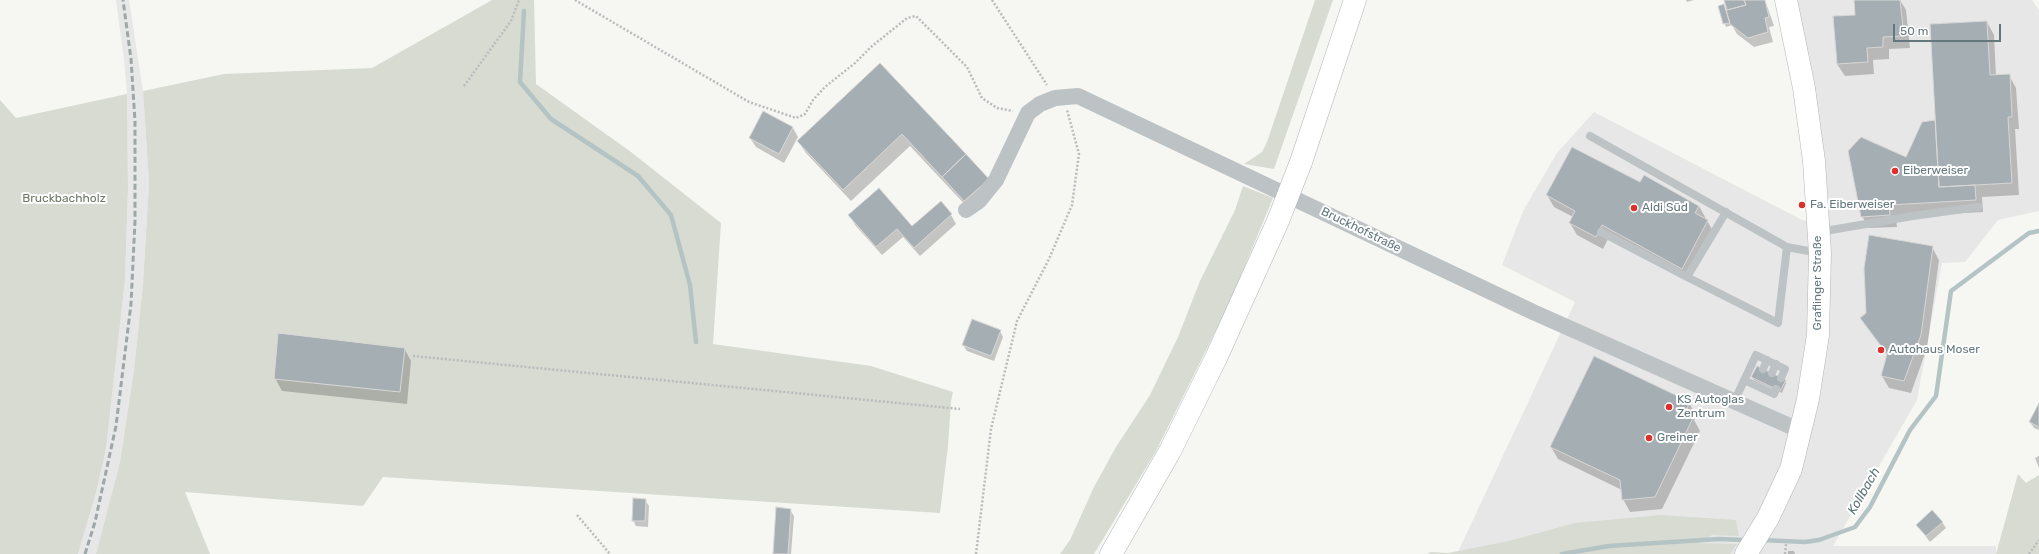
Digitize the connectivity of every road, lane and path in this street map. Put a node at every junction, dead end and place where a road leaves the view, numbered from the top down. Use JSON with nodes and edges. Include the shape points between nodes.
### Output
{"nodes":[{"id":1,"x":519,"y":0,"type":"edge"},
{"id":2,"x":575,"y":0,"type":"edge"},
{"id":3,"x":992,"y":0,"type":"edge"},
{"id":4,"x":1355,"y":0,"type":"edge"},
{"id":5,"x":1786,"y":0,"type":"edge"},
{"id":6,"x":464,"y":86,"type":"dead end"},
{"id":7,"x":1055,"y":98,"type":"junction"},
{"id":8,"x":1028,"y":113,"type":"junction"},
{"id":9,"x":1590,"y":136,"type":"dead end"},
{"id":10,"x":1978,"y":208,"type":"dead end"},
{"id":11,"x":966,"y":210,"type":"dead end"},
{"id":12,"x":1726,"y":212,"type":"junction"},
{"id":13,"x":1601,"y":232,"type":"dead end"},
{"id":14,"x":1819,"y":243,"type":"junction"},
{"id":15,"x":1787,"y":247,"type":"junction"},
{"id":16,"x":1687,"y":277,"type":"junction"},
{"id":17,"x":414,"y":356,"type":"dead end"},
{"id":18,"x":1767,"y":360,"type":"junction"},
{"id":19,"x":1776,"y":364,"type":"junction"},
{"id":20,"x":1763,"y":369,"type":"dead end"},
{"id":21,"x":1772,"y":373,"type":"dead end"},
{"id":22,"x":1781,"y":378,"type":"dead end"},
{"id":23,"x":1744,"y":380,"type":"junction"},
{"id":24,"x":1776,"y":389,"type":"dead end"},
{"id":25,"x":1734,"y":402,"type":"junction"},
{"id":26,"x":960,"y":409,"type":"dead end"},
{"id":27,"x":1801,"y":431,"type":"junction"},
{"id":28,"x":577,"y":515,"type":"dead end"},
{"id":29,"x":2039,"y":540,"type":"edge"},
{"id":30,"x":1786,"y":544,"type":"dead end"},
{"id":31,"x":1749,"y":553,"type":"edge"},
{"id":32,"x":610,"y":554,"type":"edge"},
{"id":33,"x":976,"y":554,"type":"edge"},
{"id":34,"x":1112,"y":554,"type":"edge"},
{"id":35,"x":1785,"y":554,"type":"edge"},
{"id":36,"x":2029,"y":554,"type":"edge"}],
"edges":[{"from":1,"to":6,"type":"path","via":[[512,21]]},
{"from":2,"to":8,"type":"path","via":[[749,102],[796,118],[804,114],[825,87],[872,46],[907,18],[916,16],[967,67],[982,98],[997,108]]},
{"from":3,"to":7,"type":"path"},
{"from":4,"to":34,"type":"main road","bridge":true,"via":[[1301,162],[1278,221],[1216,358],[1170,451]]},
{"from":5,"to":14,"type":"main road","name":"Graflinger Straße","via":[[1804,88],[1812,146]]},
{"from":7,"to":8,"type":"street","name":"Bruckhofstraße","via":[[1040,104]]},
{"from":7,"to":25,"type":"street","name":"Bruckhofstraße","via":[[1078,96],[1534,312]]},
{"from":7,"to":33,"type":"path","via":[[1066,107],[1079,154],[1072,205],[1049,259],[1017,321],[991,429]]},
{"from":8,"to":11,"type":"street","via":[[996,180],[979,201]]},
{"from":9,"to":12,"type":"lane"},
{"from":10,"to":14,"type":"lane","via":[[1913,216]]},
{"from":12,"to":15,"type":"lane"},
{"from":12,"to":16,"type":"lane"},
{"from":13,"to":16,"type":"lane"},
{"from":14,"to":15,"type":"lane"},
{"from":14,"to":27,"type":"main road","name":"Graflinger Straße","via":[[1818,336]]},
{"from":15,"to":16,"type":"lane","via":[[1778,323]]},
{"from":17,"to":26,"type":"path"},
{"from":18,"to":19,"type":"lane"},
{"from":18,"to":20,"type":"lane"},
{"from":18,"to":23,"type":"lane","via":[[1756,355]]},
{"from":19,"to":21,"type":"lane"},
{"from":19,"to":22,"type":"lane","via":[[1785,369]]},
{"from":23,"to":24,"type":"lane","via":[[1766,387],[1774,394]]},
{"from":23,"to":25,"type":"lane"},
{"from":25,"to":27,"type":"street","name":"Bruckhofstraße"},
{"from":27,"to":31,"type":"main road","name":"Graflinger Straße","via":[[1791,468]]},
{"from":28,"to":32,"type":"path"},
{"from":29,"to":36,"type":"path"},
{"from":30,"to":35,"type":"path"}]}
